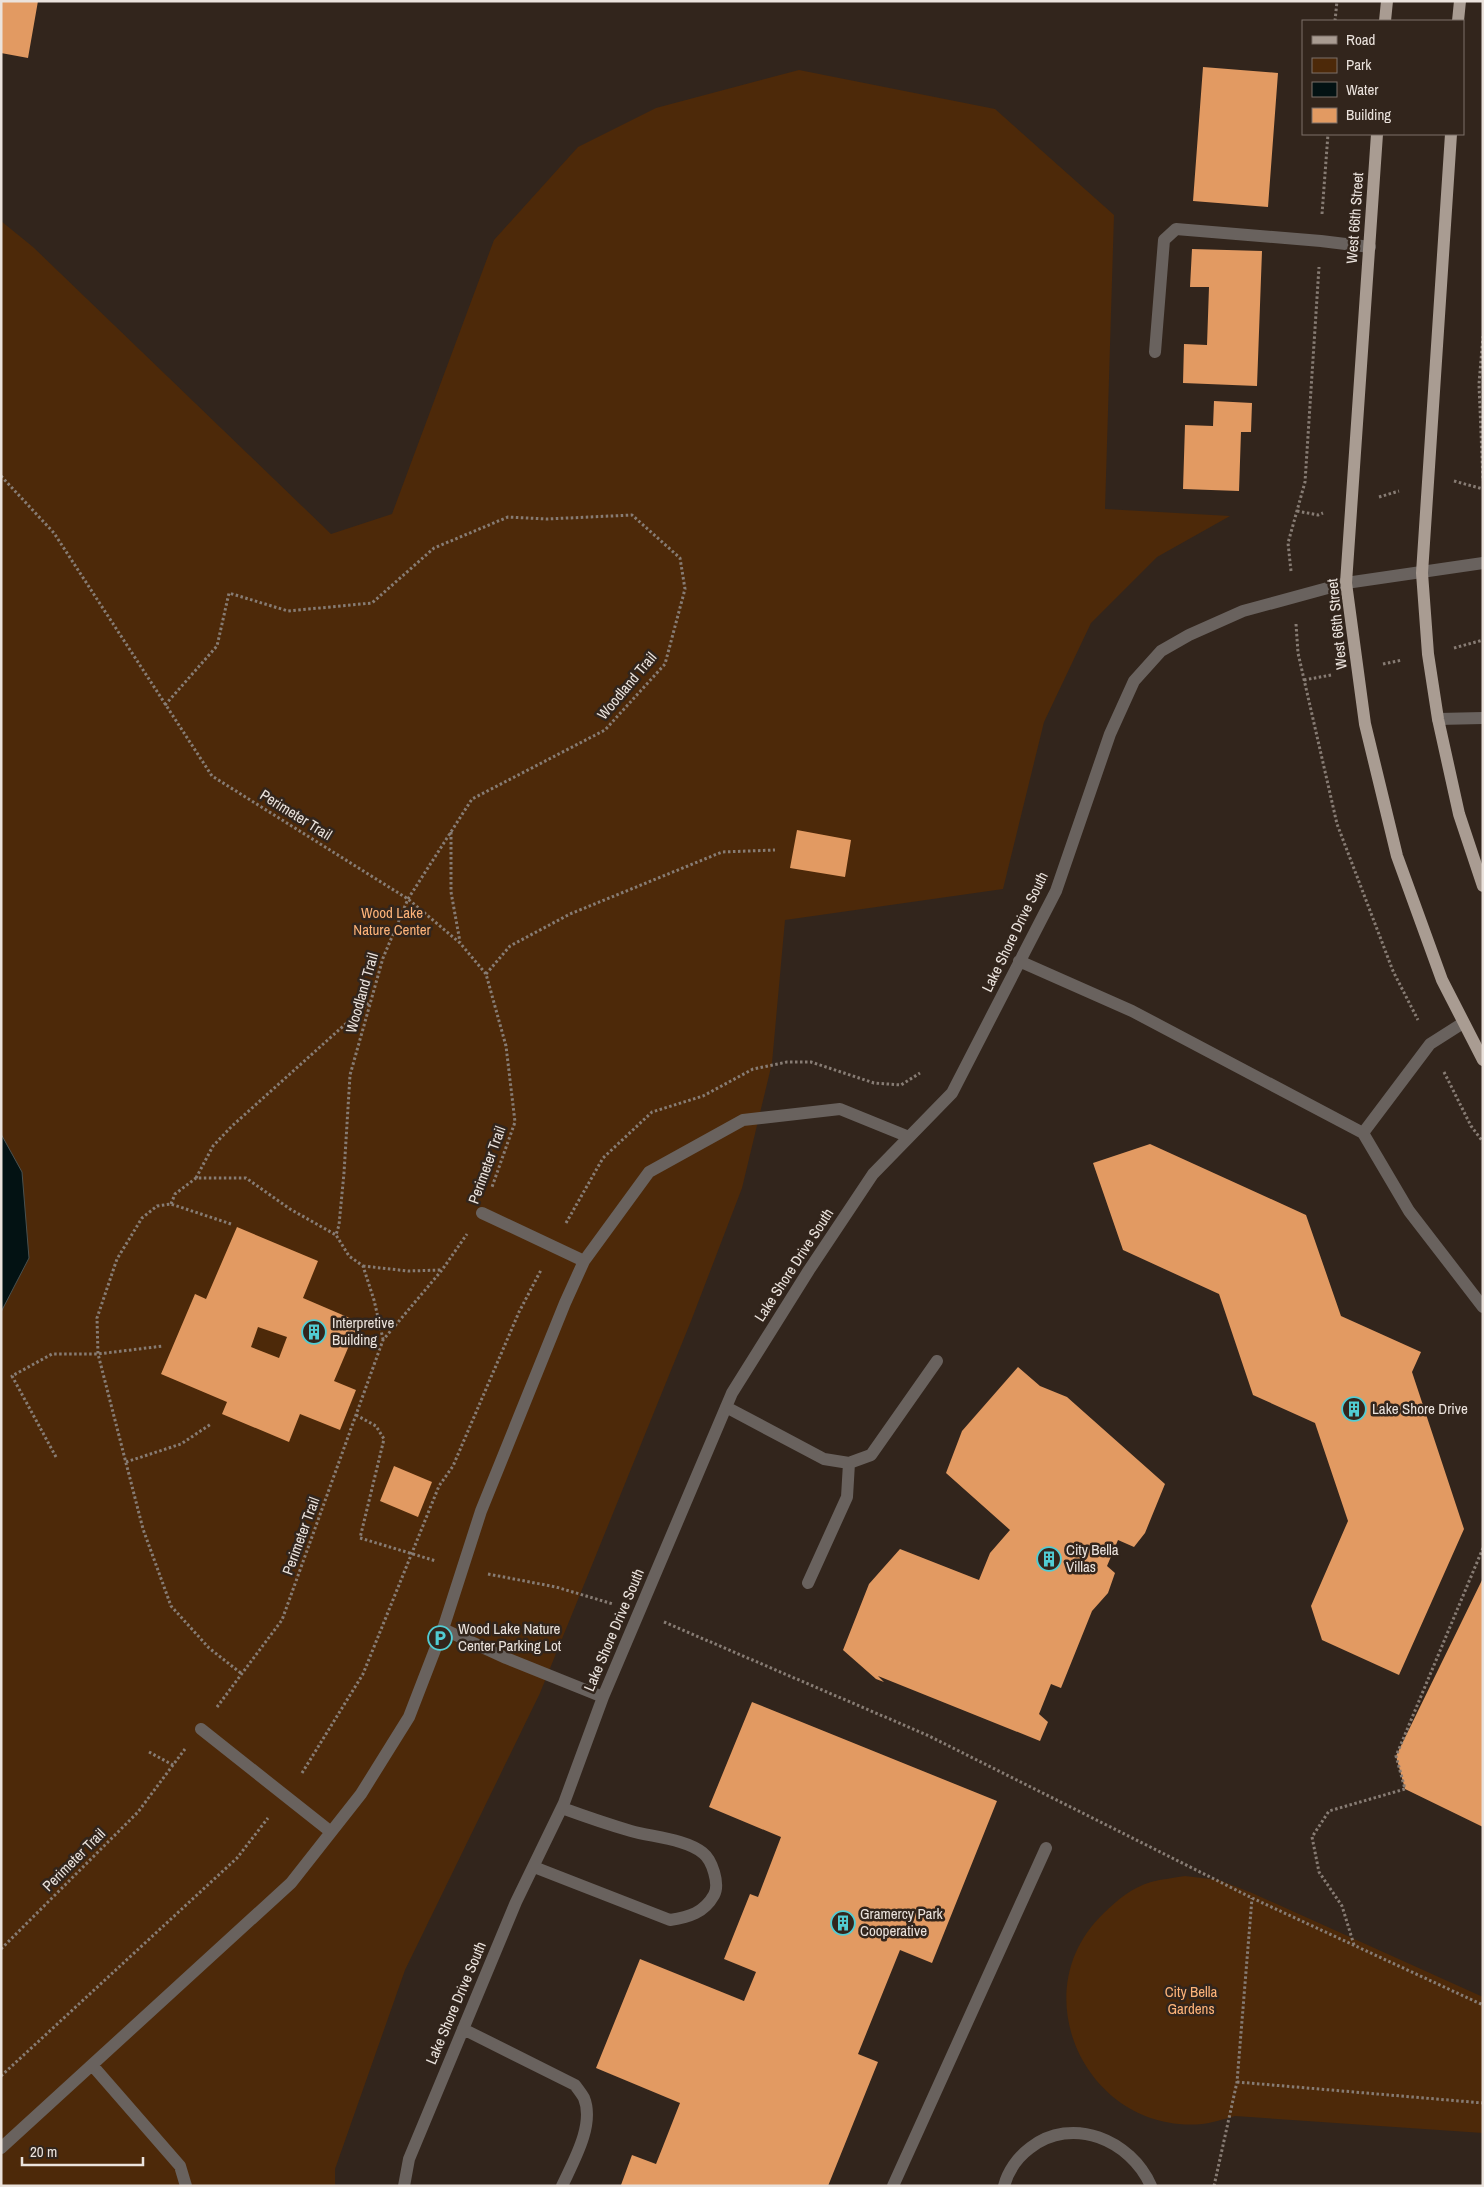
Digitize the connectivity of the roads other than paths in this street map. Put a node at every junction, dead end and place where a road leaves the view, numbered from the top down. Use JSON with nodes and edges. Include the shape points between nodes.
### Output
{"nodes":[{"id":1,"x":1387,"y":1,"type":"edge"},
{"id":2,"x":1460,"y":1,"type":"edge"},
{"id":3,"x":1385,"y":20,"type":"edge"},
{"id":4,"x":1458,"y":20,"type":"edge"},
{"id":5,"x":1377,"y":135,"type":"edge"},
{"id":6,"x":1451,"y":135,"type":"edge"},
{"id":7,"x":1370,"y":247,"type":"junction"},
{"id":8,"x":1155,"y":352,"type":"dead end"},
{"id":9,"x":1483,"y":563,"type":"edge"},
{"id":10,"x":1422,"y":573,"type":"junction"},
{"id":11,"x":1346,"y":583,"type":"junction"},
{"id":12,"x":1483,"y":718,"type":"edge"},
{"id":13,"x":1438,"y":719,"type":"junction"},
{"id":14,"x":1483,"y":886,"type":"edge"},
{"id":15,"x":1019,"y":961,"type":"junction"},
{"id":16,"x":1463,"y":1023,"type":"junction"},
{"id":17,"x":1483,"y":1060,"type":"edge"},
{"id":18,"x":1363,"y":1133,"type":"junction"},
{"id":19,"x":909,"y":1137,"type":"junction"},
{"id":20,"x":482,"y":1213,"type":"road end"},
{"id":21,"x":584,"y":1261,"type":"junction"},
{"id":22,"x":1483,"y":1306,"type":"edge"},
{"id":23,"x":937,"y":1360,"type":"dead end"},
{"id":24,"x":726,"y":1407,"type":"junction"},
{"id":25,"x":849,"y":1463,"type":"junction"},
{"id":26,"x":808,"y":1583,"type":"dead end"},
{"id":27,"x":443,"y":1629,"type":"junction"},
{"id":28,"x":603,"y":1697,"type":"junction"},
{"id":29,"x":201,"y":1729,"type":"road end"},
{"id":30,"x":562,"y":1808,"type":"junction"},
{"id":31,"x":331,"y":1832,"type":"junction"},
{"id":32,"x":1046,"y":1848,"type":"dead end"},
{"id":33,"x":534,"y":1867,"type":"junction"},
{"id":34,"x":463,"y":2029,"type":"junction"},
{"id":35,"x":92,"y":2066,"type":"junction"},
{"id":36,"x":1,"y":2148,"type":"edge"},
{"id":37,"x":186,"y":2186,"type":"edge"},
{"id":38,"x":404,"y":2186,"type":"edge"},
{"id":39,"x":562,"y":2186,"type":"edge"},
{"id":40,"x":893,"y":2186,"type":"edge"},
{"id":41,"x":1004,"y":2186,"type":"edge"},
{"id":42,"x":1151,"y":2186,"type":"edge"}],
"edges":[{"from":1,"to":3,"type":"main road"},
{"from":2,"to":4,"type":"main road"},
{"from":5,"to":7,"type":"main road","name":"West 66th Street"},
{"from":6,"to":10,"type":"main road"},
{"from":7,"to":8,"type":"street","via":[[1176,229],[1164,240]]},
{"from":7,"to":11,"type":"main road","name":"West 66th Street"},
{"from":9,"to":10,"type":"street","name":"Lake Shore Drive South"},
{"from":10,"to":11,"type":"street","name":"Lake Shore Drive South"},
{"from":10,"to":13,"type":"main road","via":[[1428,654]]},
{"from":11,"to":15,"type":"street","name":"Lake Shore Drive South","via":[[1243,611],[1189,635],[1161,650],[1134,681],[1110,734],[1056,891]]},
{"from":11,"to":16,"type":"main road","name":"West 66th Street","via":[[1365,724],[1397,856],[1442,980]]},
{"from":12,"to":13,"type":"street"},
{"from":13,"to":14,"type":"main road","via":[[1459,814]]},
{"from":15,"to":18,"type":"street","via":[[1132,1012]]},
{"from":15,"to":19,"type":"street","name":"Lake Shore Drive South","via":[[952,1093]]},
{"from":16,"to":17,"type":"main road","name":"West 66th Street"},
{"from":16,"to":18,"type":"street","via":[[1430,1044]]},
{"from":18,"to":22,"type":"street","via":[[1409,1211]]},
{"from":19,"to":21,"type":"street","via":[[840,1108],[743,1120],[649,1172]]},
{"from":19,"to":24,"type":"street","name":"Lake Shore Drive South","via":[[873,1174],[809,1270]]},
{"from":20,"to":21,"type":"street"},
{"from":21,"to":27,"type":"street","via":[[564,1303],[485,1502]]},
{"from":23,"to":25,"type":"street","via":[[871,1455]]},
{"from":24,"to":25,"type":"street","via":[[824,1459]]},
{"from":24,"to":28,"type":"street","name":"Lake Shore Drive South"},
{"from":25,"to":26,"type":"street","via":[[847,1497]]},
{"from":27,"to":28,"type":"street"},
{"from":27,"to":31,"type":"street","via":[[410,1717],[361,1794]]},
{"from":28,"to":30,"type":"street","name":"Lake Shore Drive South"},
{"from":29,"to":31,"type":"street"},
{"from":30,"to":33,"type":"street","name":"Lake Shore Drive South"},
{"from":30,"to":33,"type":"street","via":[[630,1831],[694,1847],[705,1854],[712,1867],[716,1892],[707,1906],[691,1917],[670,1920]]},
{"from":31,"to":35,"type":"street","via":[[291,1883]]},
{"from":32,"to":40,"type":"street"},
{"from":33,"to":34,"type":"street","name":"Lake Shore Drive South"},
{"from":34,"to":38,"type":"street","name":"Lake Shore Drive South","via":[[409,2159]]},
{"from":34,"to":39,"type":"street","via":[[575,2085],[584,2100],[586,2118],[581,2144]]},
{"from":35,"to":36,"type":"street"},
{"from":35,"to":37,"type":"street","via":[[180,2166]]},
{"from":41,"to":42,"type":"street","via":[[1024,2152],[1037,2142],[1065,2132],[1100,2137],[1123,2150],[1145,2171]]}]}
